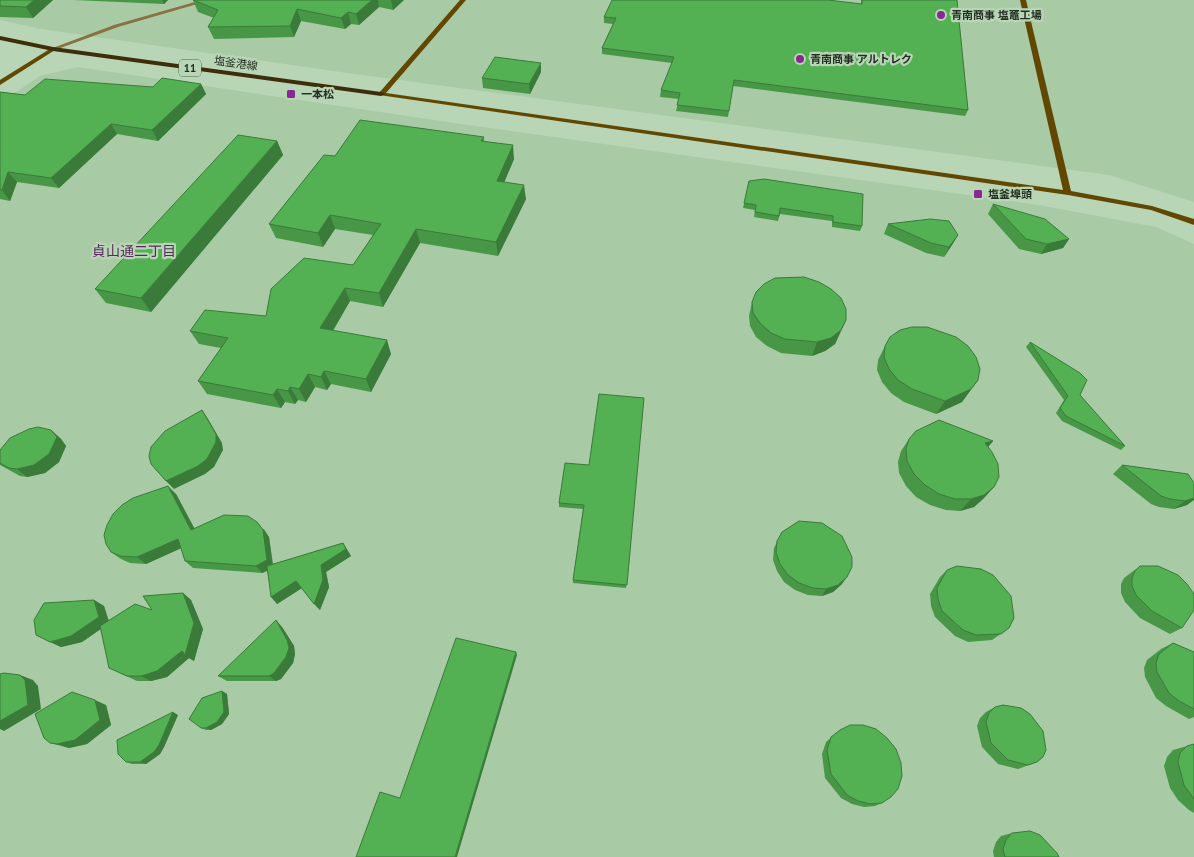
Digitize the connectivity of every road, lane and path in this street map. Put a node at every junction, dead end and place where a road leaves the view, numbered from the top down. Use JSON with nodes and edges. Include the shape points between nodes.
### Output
{"nodes":[{"id":1,"x":208,"y":0,"type":"edge"},
{"id":2,"x":464,"y":0,"type":"edge"},
{"id":3,"x":1024,"y":0,"type":"edge"},
{"id":4,"x":0,"y":38,"type":"edge"},
{"id":5,"x":53,"y":49,"type":"junction"},
{"id":6,"x":0,"y":83,"type":"edge"},
{"id":7,"x":381,"y":94,"type":"junction"},
{"id":8,"x":1068,"y":193,"type":"junction"},
{"id":9,"x":1194,"y":222,"type":"edge"}],
"edges":[{"from":1,"to":5,"type":"street","via":[[116,26]]},
{"from":2,"to":7,"type":"street"},
{"from":3,"to":8,"type":"street"},
{"from":4,"to":5,"type":"main road","name":"塩釜港線","number":"11"},
{"from":5,"to":6,"type":"street"},
{"from":5,"to":7,"type":"main road","name":"塩釜港線","number":"11"},
{"from":7,"to":8,"type":"street"},
{"from":8,"to":9,"type":"street","via":[[1152,208]]}]}
